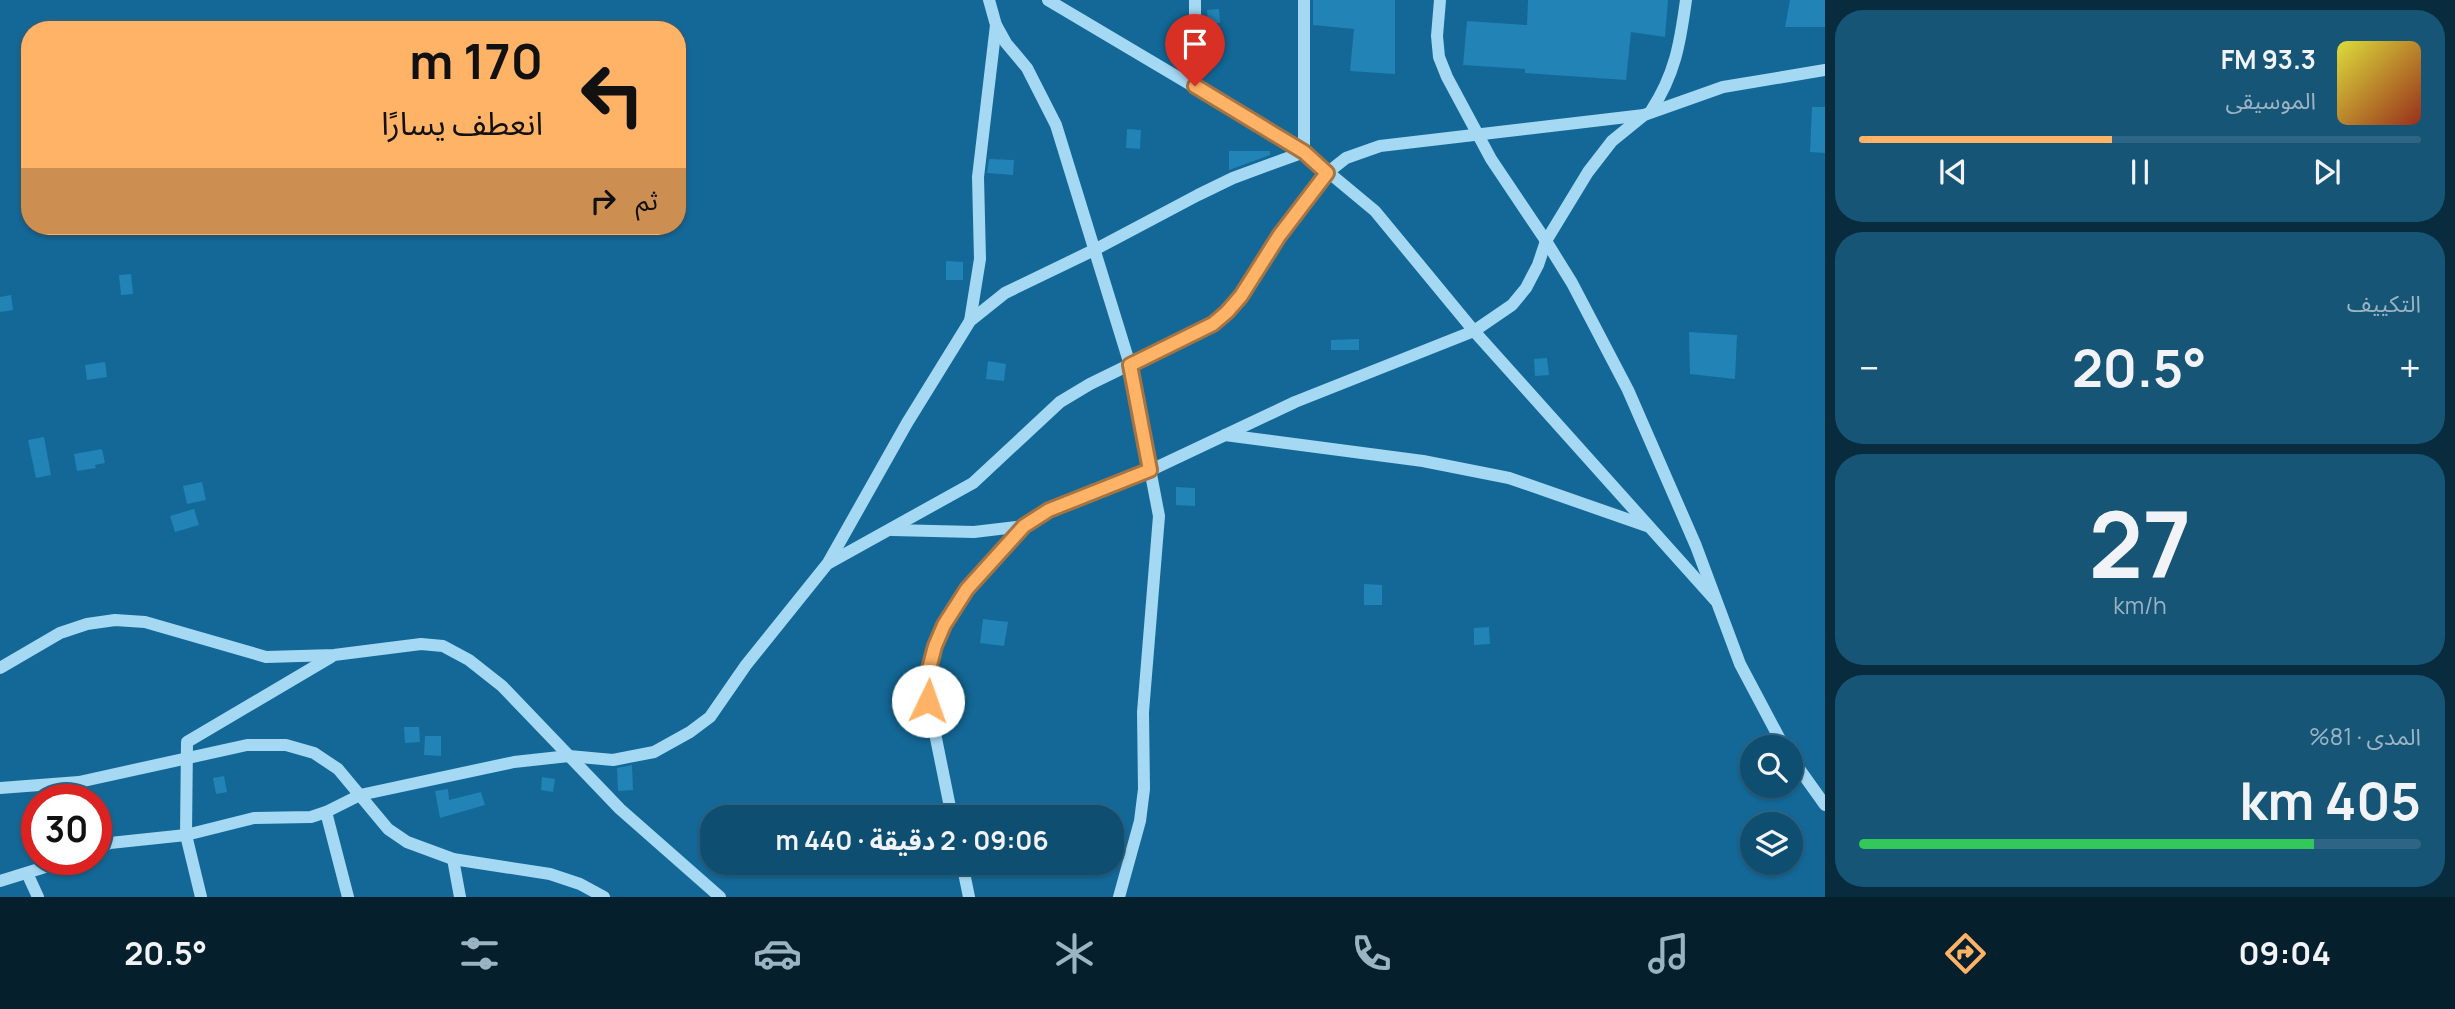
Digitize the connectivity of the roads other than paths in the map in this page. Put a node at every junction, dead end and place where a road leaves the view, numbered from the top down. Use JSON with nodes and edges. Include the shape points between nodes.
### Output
{"nodes":[{"id":1,"x":989,"y":0,"type":"edge"},
{"id":2,"x":1048,"y":0,"type":"edge"},
{"id":3,"x":1195,"y":0,"type":"edge"},
{"id":4,"x":1304,"y":0,"type":"edge"},
{"id":5,"x":1440,"y":0,"type":"edge"},
{"id":6,"x":1686,"y":0,"type":"edge"},
{"id":7,"x":996,"y":25,"type":"junction"},
{"id":8,"x":1825,"y":70,"type":"edge"},
{"id":9,"x":1195,"y":86,"type":"junction"},
{"id":10,"x":1648,"y":113,"type":"junction"},
{"id":11,"x":1478,"y":134,"type":"junction"},
{"id":12,"x":1304,"y":152,"type":"junction"},
{"id":13,"x":1327,"y":173,"type":"junction"},
{"id":14,"x":1546,"y":241,"type":"junction"},
{"id":15,"x":1096,"y":249,"type":"junction"},
{"id":16,"x":970,"y":321,"type":"junction"},
{"id":17,"x":1474,"y":331,"type":"junction"},
{"id":18,"x":1130,"y":365,"type":"junction"},
{"id":19,"x":1224,"y":435,"type":"junction"},
{"id":20,"x":1150,"y":470,"type":"junction"},
{"id":21,"x":1024,"y":526,"type":"junction"},
{"id":22,"x":1649,"y":526,"type":"junction"},
{"id":23,"x":889,"y":530,"type":"junction"},
{"id":24,"x":828,"y":563,"type":"junction"},
{"id":25,"x":1715,"y":600,"type":"junction"},
{"id":26,"x":334,"y":655,"type":"junction"},
{"id":27,"x":0,"y":668,"type":"edge"},
{"id":28,"x":1778,"y":735,"type":"edge"},
{"id":29,"x":569,"y":756,"type":"junction"},
{"id":30,"x":186,"y":757,"type":"junction"},
{"id":31,"x":1803,"y":774,"type":"edge"},
{"id":32,"x":0,"y":788,"type":"edge"},
{"id":33,"x":360,"y":795,"type":"junction"},
{"id":34,"x":950,"y":805,"type":"edge"},
{"id":35,"x":1825,"y":805,"type":"edge"},
{"id":36,"x":326,"y":812,"type":"junction"},
{"id":37,"x":186,"y":835,"type":"junction"},
{"id":38,"x":112,"y":843,"type":"edge"},
{"id":39,"x":453,"y":859,"type":"junction"},
{"id":40,"x":21,"y":875,"type":"edge"},
{"id":41,"x":28,"y":875,"type":"edge"},
{"id":42,"x":964,"y":875,"type":"edge"},
{"id":43,"x":0,"y":881,"type":"edge"},
{"id":44,"x":37,"y":897,"type":"edge"},
{"id":45,"x":201,"y":897,"type":"edge"},
{"id":46,"x":348,"y":897,"type":"edge"},
{"id":47,"x":460,"y":897,"type":"edge"},
{"id":48,"x":604,"y":897,"type":"edge"},
{"id":49,"x":720,"y":897,"type":"edge"},
{"id":50,"x":969,"y":897,"type":"edge"},
{"id":51,"x":1119,"y":897,"type":"edge"}],
"edges":[{"from":1,"to":7,"type":"street"},
{"from":2,"to":9,"type":"street"},
{"from":3,"to":9,"type":"street"},
{"from":4,"to":12,"type":"street"},
{"from":5,"to":11,"type":"street","via":[[1439,57]]},
{"from":6,"to":10,"type":"street","via":[[1673,70]]},
{"from":7,"to":15,"type":"street","via":[[1048,106]]},
{"from":7,"to":16,"type":"street","via":[[978,177],[980,259]]},
{"from":8,"to":10,"type":"street","via":[[1723,87]]},
{"from":9,"to":12,"type":"street"},
{"from":10,"to":11,"type":"street"},
{"from":10,"to":14,"type":"street","via":[[1598,157]]},
{"from":11,"to":13,"type":"street","via":[[1380,146],[1346,158]]},
{"from":11,"to":14,"type":"street"},
{"from":12,"to":13,"type":"street"},
{"from":12,"to":15,"type":"street","via":[[1198,194]]},
{"from":13,"to":17,"type":"street","via":[[1375,211]]},
{"from":13,"to":18,"type":"street","via":[[1227,312],[1213,324]]},
{"from":14,"to":17,"type":"street","via":[[1526,288],[1512,305]]},
{"from":14,"to":25,"type":"street","via":[[1628,390]]},
{"from":15,"to":16,"type":"street","via":[[1005,293]]},
{"from":15,"to":18,"type":"street"},
{"from":16,"to":24,"type":"street"},
{"from":17,"to":19,"type":"street"},
{"from":17,"to":22,"type":"street"},
{"from":18,"to":20,"type":"street"},
{"from":18,"to":23,"type":"street","via":[[1060,402],[973,483]]},
{"from":19,"to":20,"type":"street"},
{"from":19,"to":22,"type":"street","via":[[1411,459],[1509,478]]},
{"from":20,"to":21,"type":"street","via":[[1049,510]]},
{"from":20,"to":51,"type":"street","via":[[1159,516],[1143,712],[1144,789]]},
{"from":21,"to":23,"type":"street","via":[[974,532]]},
{"from":21,"to":34,"type":"street","via":[[967,589],[935,646],[925,684]]},
{"from":22,"to":25,"type":"street"},
{"from":23,"to":24,"type":"street"},
{"from":24,"to":29,"type":"street","via":[[710,716],[690,732],[654,752],[613,760]]},
{"from":25,"to":28,"type":"street","via":[[1740,664]]},
{"from":26,"to":27,"type":"street","via":[[266,657],[145,622],[115,620],[60,633]]},
{"from":26,"to":29,"type":"street","via":[[421,644],[443,646],[470,660],[502,686]]},
{"from":26,"to":30,"type":"street","via":[[194,737],[187,742]]},
{"from":29,"to":33,"type":"street","via":[[514,762]]},
{"from":29,"to":49,"type":"street","via":[[620,810]]},
{"from":30,"to":32,"type":"street","via":[[79,782]]},
{"from":30,"to":33,"type":"street","via":[[247,746],[286,745],[314,753],[338,769]]},
{"from":30,"to":37,"type":"street"},
{"from":31,"to":35,"type":"street"},
{"from":33,"to":36,"type":"street"},
{"from":33,"to":39,"type":"street","via":[[388,829],[407,842]]},
{"from":36,"to":37,"type":"street","via":[[311,817],[254,818]]},
{"from":36,"to":46,"type":"street"},
{"from":37,"to":38,"type":"street"},
{"from":37,"to":45,"type":"street"},
{"from":39,"to":47,"type":"street"},
{"from":39,"to":48,"type":"street","via":[[551,874]]},
{"from":40,"to":43,"type":"street"},
{"from":41,"to":44,"type":"street"},
{"from":42,"to":50,"type":"street"}]}
